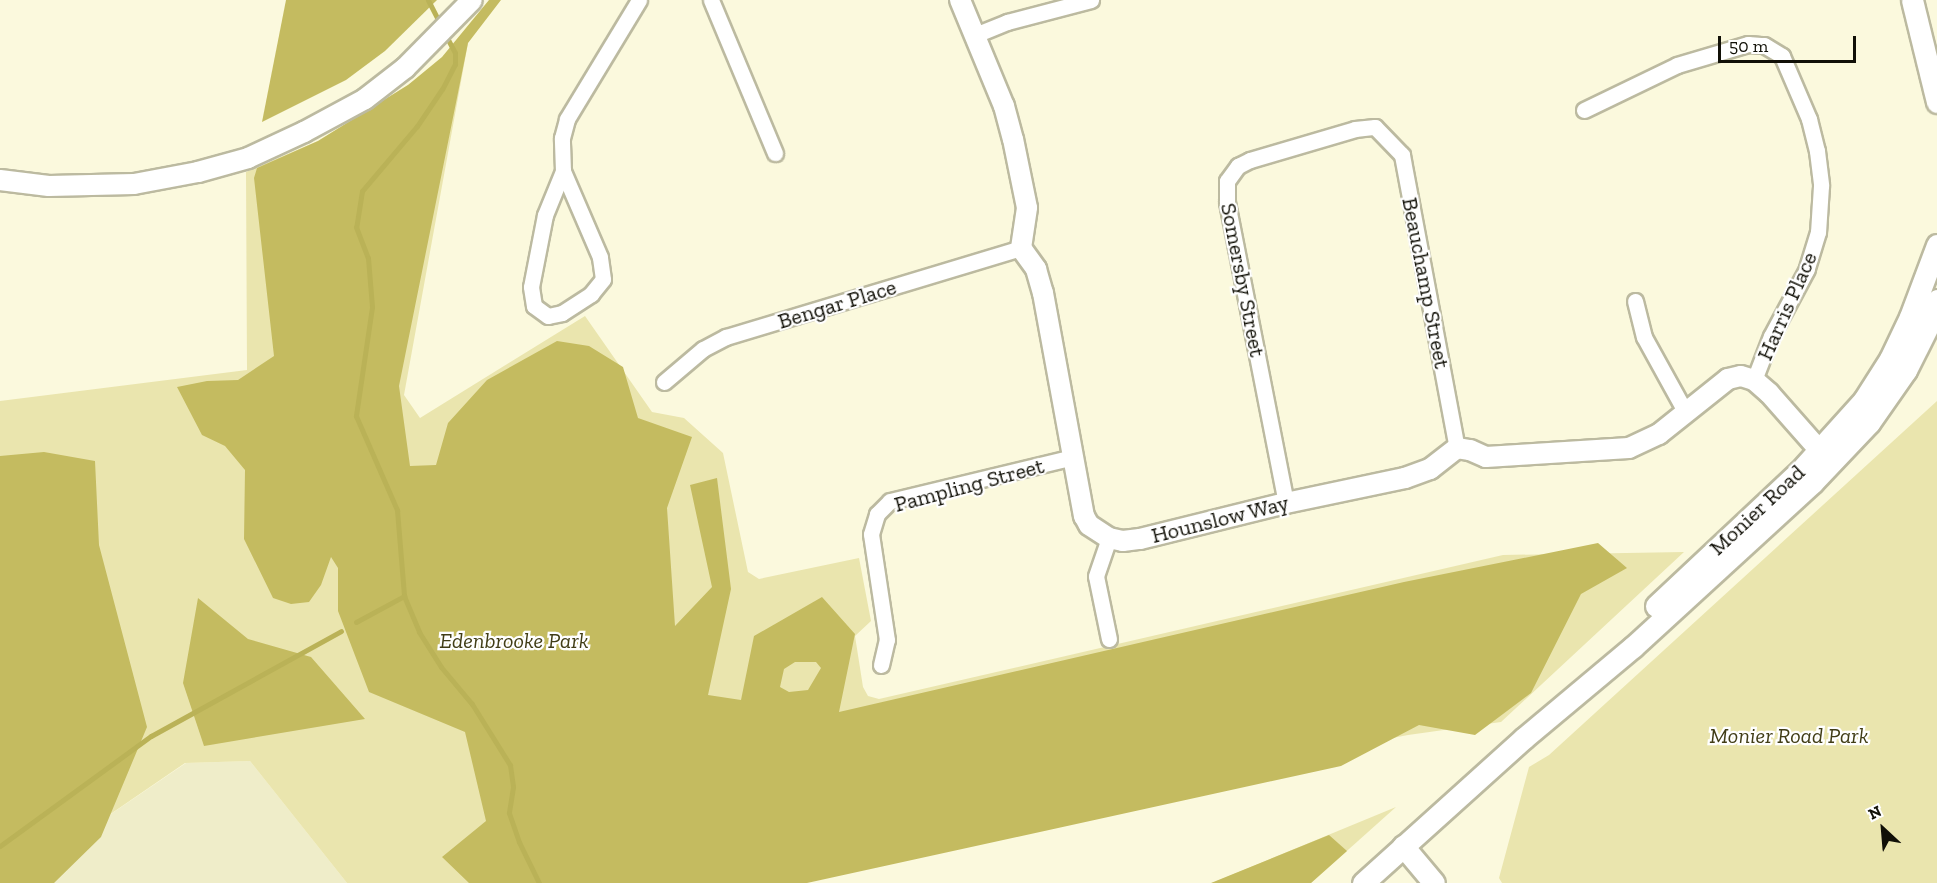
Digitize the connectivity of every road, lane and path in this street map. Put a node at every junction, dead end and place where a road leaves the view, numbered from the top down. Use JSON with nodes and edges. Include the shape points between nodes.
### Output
{"nodes":[{"id":1,"x":472,"y":0,"type":"edge"},
{"id":2,"x":639,"y":0,"type":"edge"},
{"id":3,"x":711,"y":0,"type":"edge"},
{"id":4,"x":960,"y":0,"type":"edge"},
{"id":5,"x":1091,"y":0,"type":"edge"},
{"id":6,"x":1912,"y":0,"type":"edge"},
{"id":7,"x":975,"y":35,"type":"junction"},
{"id":8,"x":1937,"y":102,"type":"edge"},
{"id":9,"x":1584,"y":110,"type":"dead end"},
{"id":10,"x":1375,"y":127,"type":"joint"},
{"id":11,"x":775,"y":153,"type":"dead end"},
{"id":12,"x":563,"y":171,"type":"junction"},
{"id":13,"x":0,"y":180,"type":"edge"},
{"id":14,"x":1937,"y":245,"type":"edge"},
{"id":15,"x":1021,"y":248,"type":"junction"},
{"id":16,"x":1937,"y":300,"type":"edge"},
{"id":17,"x":1635,"y":301,"type":"dead end"},
{"id":18,"x":1754,"y":380,"type":"junction"},
{"id":19,"x":664,"y":382,"type":"dead end"},
{"id":20,"x":1686,"y":413,"type":"junction"},
{"id":21,"x":1457,"y":448,"type":"junction"},
{"id":22,"x":1826,"y":456,"type":"junction"},
{"id":23,"x":1073,"y":458,"type":"junction"},
{"id":24,"x":1286,"y":503,"type":"junction"},
{"id":25,"x":1109,"y":538,"type":"junction"},
{"id":26,"x":1109,"y":639,"type":"dead end"},
{"id":27,"x":881,"y":665,"type":"dead end"},
{"id":28,"x":1403,"y":846,"type":"junction"},
{"id":29,"x":1363,"y":883,"type":"edge"},
{"id":30,"x":1434,"y":883,"type":"edge"}],
"edges":[{"from":1,"to":13,"type":"street","via":[[405,68],[365,99],[246,158],[134,184],[50,186]]},
{"from":2,"to":12,"type":"street","via":[[567,119],[561,147]]},
{"from":3,"to":11,"type":"street"},
{"from":4,"to":7,"type":"street"},
{"from":5,"to":7,"type":"street","via":[[1007,22]]},
{"from":6,"to":8,"type":"main road"},
{"from":7,"to":15,"type":"street","via":[[1013,139],[1027,208]]},
{"from":9,"to":18,"type":"street","name":"Harris Place","via":[[1677,65],[1748,44],[1764,45],[1782,56],[1809,119],[1817,151],[1821,186],[1818,232],[1808,269],[1771,336]]},
{"from":10,"to":21,"type":"street","name":"Beauchamp Street","via":[[1402,155]]},
{"from":10,"to":24,"type":"street","name":"Somersby Street","via":[[1355,129],[1250,160],[1238,166],[1227,181],[1227,202]]},
{"from":12,"to":12,"type":"street","via":[[600,257],[603,279],[591,294],[562,313],[548,316],[534,306],[531,287],[545,215]]},
{"from":14,"to":22,"type":"main road","name":"Monier Road","via":[[1890,359]]},
{"from":15,"to":19,"type":"street","name":"Bengar Place","via":[[726,337],[703,349]]},
{"from":15,"to":23,"type":"street","via":[[1036,269],[1043,292]]},
{"from":16,"to":22,"type":"main road","name":"Monier Road","via":[[1906,370],[1869,423]]},
{"from":17,"to":20,"type":"street","via":[[1644,337]]},
{"from":18,"to":20,"type":"street","via":[[1740,376],[1728,379]]},
{"from":18,"to":22,"type":"street"},
{"from":20,"to":21,"type":"street","via":[[1659,434],[1629,448],[1486,457]]},
{"from":21,"to":24,"type":"street","name":"Hounslow Way","via":[[1430,469],[1405,478]]},
{"from":22,"to":28,"type":"main road","name":"Monier Road","via":[[1634,648],[1524,738]]},
{"from":23,"to":25,"type":"street","via":[[1084,516],[1089,525]]},
{"from":23,"to":27,"type":"street","name":"Pampling Street","via":[[890,501],[877,514],[872,534],[887,640]]},
{"from":24,"to":25,"type":"street","name":"Hounslow Way","via":[[1140,538]]},
{"from":25,"to":26,"type":"street","via":[[1096,576]]},
{"from":28,"to":29,"type":"main road","name":"Monier Road"},
{"from":28,"to":30,"type":"main road"}]}
